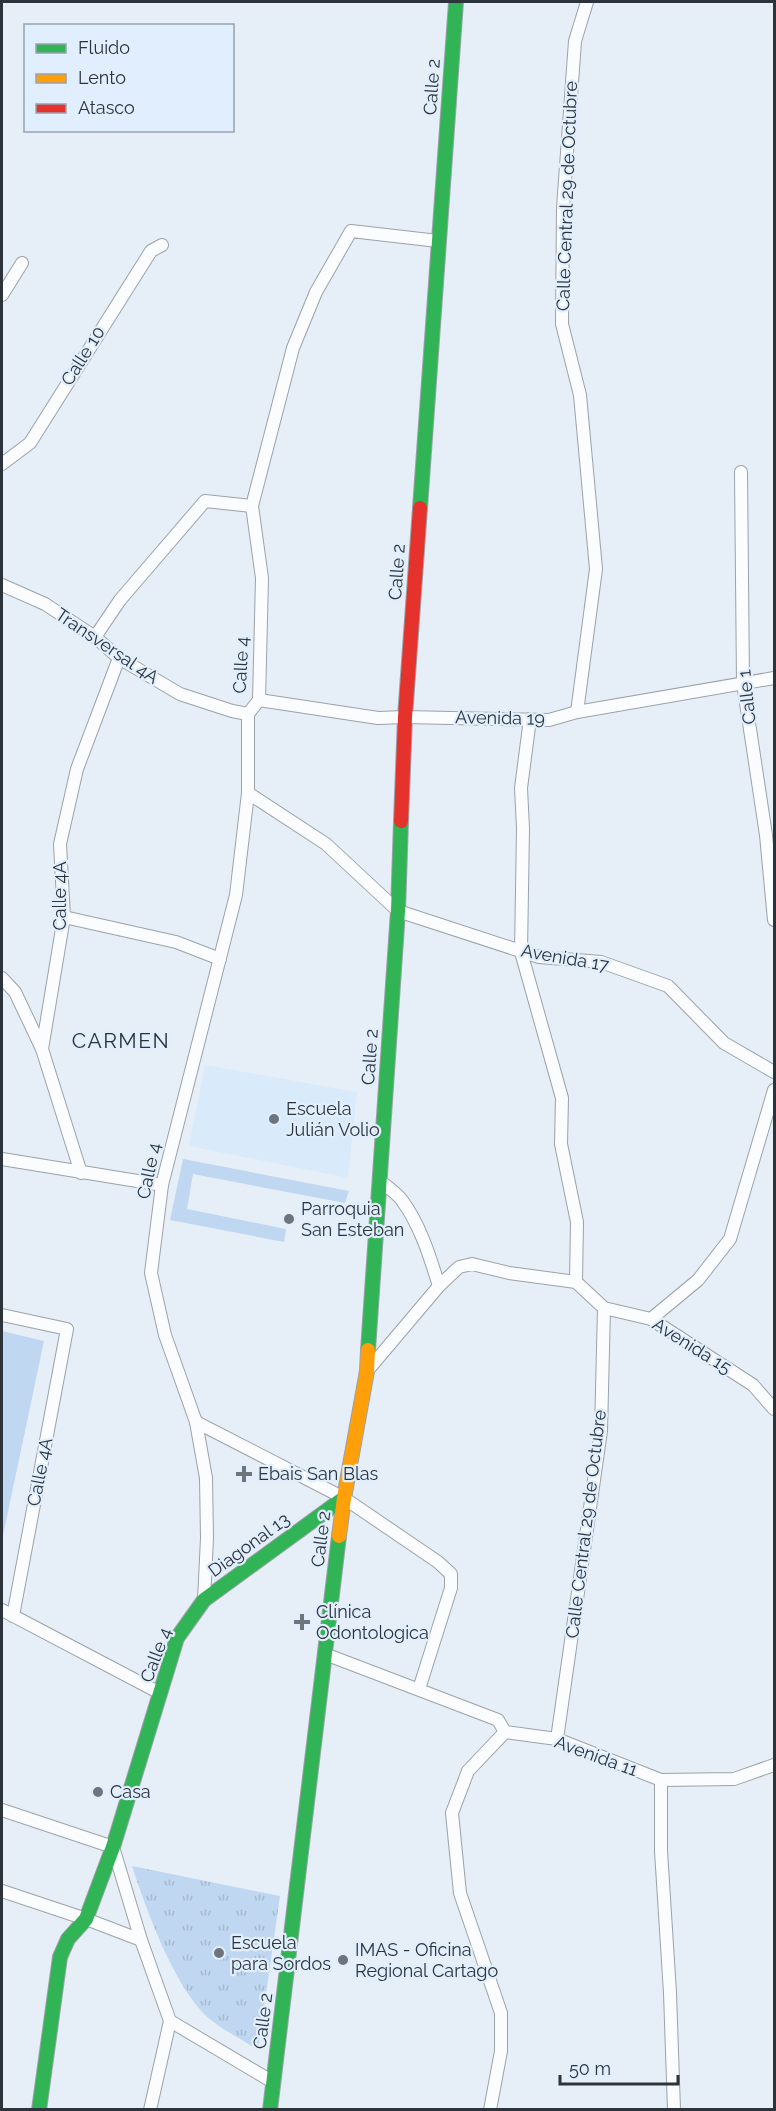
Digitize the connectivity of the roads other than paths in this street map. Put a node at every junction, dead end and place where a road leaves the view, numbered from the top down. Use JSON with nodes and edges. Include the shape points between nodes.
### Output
{"nodes":[{"id":1,"x":456,"y":2,"type":"edge"},
{"id":2,"x":587,"y":2,"type":"edge"},
{"id":3,"x":438,"y":241,"type":"junction"},
{"id":4,"x":162,"y":245,"type":"dead end"},
{"id":5,"x":22,"y":263,"type":"dead end"},
{"id":6,"x":2,"y":295,"type":"edge"},
{"id":7,"x":2,"y":464,"type":"edge"},
{"id":8,"x":741,"y":472,"type":"dead end"},
{"id":9,"x":252,"y":506,"type":"junction"},
{"id":10,"x":2,"y":585,"type":"edge"},
{"id":11,"x":94,"y":637,"type":"junction"},
{"id":12,"x":119,"y":658,"type":"junction"},
{"id":13,"x":774,"y":678,"type":"edge"},
{"id":14,"x":743,"y":683,"type":"junction"},
{"id":15,"x":259,"y":700,"type":"junction"},
{"id":16,"x":577,"y":712,"type":"junction"},
{"id":17,"x":248,"y":714,"type":"junction"},
{"id":18,"x":405,"y":717,"type":"junction"},
{"id":19,"x":530,"y":719,"type":"junction"},
{"id":20,"x":248,"y":793,"type":"junction"},
{"id":21,"x":770,"y":835,"type":"edge"},
{"id":22,"x":398,"y":911,"type":"junction"},
{"id":23,"x":64,"y":917,"type":"junction"},
{"id":24,"x":774,"y":920,"type":"edge"},
{"id":25,"x":521,"y":952,"type":"junction"},
{"id":26,"x":220,"y":959,"type":"junction"},
{"id":27,"x":2,"y":978,"type":"edge"},
{"id":28,"x":42,"y":1049,"type":"junction"},
{"id":29,"x":774,"y":1072,"type":"edge"},
{"id":30,"x":774,"y":1090,"type":"edge"},
{"id":31,"x":2,"y":1159,"type":"edge"},
{"id":32,"x":81,"y":1173,"type":"junction"},
{"id":33,"x":379,"y":1180,"type":"junction"},
{"id":34,"x":162,"y":1185,"type":"junction"},
{"id":35,"x":576,"y":1282,"type":"junction"},
{"id":36,"x":439,"y":1286,"type":"junction"},
{"id":37,"x":604,"y":1308,"type":"junction"},
{"id":38,"x":2,"y":1315,"type":"edge"},
{"id":39,"x":651,"y":1319,"type":"junction"},
{"id":40,"x":367,"y":1371,"type":"junction"},
{"id":41,"x":774,"y":1409,"type":"edge"},
{"id":42,"x":196,"y":1422,"type":"junction"},
{"id":43,"x":344,"y":1498,"type":"junction"},
{"id":44,"x":325,"y":1512,"type":"junction"},
{"id":45,"x":340,"y":1525,"type":"junction"},
{"id":46,"x":204,"y":1600,"type":"junction"},
{"id":47,"x":7,"y":1613,"type":"edge"},
{"id":48,"x":325,"y":1654,"type":"junction"},
{"id":49,"x":419,"y":1689,"type":"junction"},
{"id":50,"x":160,"y":1693,"type":"junction"},
{"id":51,"x":505,"y":1732,"type":"junction"},
{"id":52,"x":557,"y":1739,"type":"junction"},
{"id":53,"x":774,"y":1766,"type":"edge"},
{"id":54,"x":661,"y":1780,"type":"junction"},
{"id":55,"x":2,"y":1810,"type":"edge"},
{"id":56,"x":113,"y":1847,"type":"junction"},
{"id":57,"x":2,"y":1891,"type":"edge"},
{"id":58,"x":86,"y":1919,"type":"junction"},
{"id":59,"x":141,"y":1940,"type":"junction"},
{"id":60,"x":170,"y":2021,"type":"junction"},
{"id":61,"x":273,"y":2082,"type":"junction"},
{"id":62,"x":274,"y":2108,"type":"edge"},
{"id":63,"x":39,"y":2109,"type":"edge"},
{"id":64,"x":150,"y":2109,"type":"edge"},
{"id":65,"x":490,"y":2109,"type":"edge"},
{"id":66,"x":674,"y":2109,"type":"edge"}],
"edges":[{"from":1,"to":3,"type":"street","name":"Calle 2"},
{"from":2,"to":16,"type":"street","name":"Calle Central 29 de Octubre","via":[[575,41],[563,208],[562,324],[580,394],[596,568]]},
{"from":3,"to":9,"type":"street","name":"Calle 4","via":[[351,231],[316,292],[293,348]]},
{"from":3,"to":18,"type":"street","name":"Calle 2"},
{"from":4,"to":7,"type":"street","name":"Calle 10","via":[[151,251],[30,443]]},
{"from":5,"to":6,"type":"street"},
{"from":8,"to":14,"type":"street","name":"Calle 1"},
{"from":9,"to":11,"type":"street","via":[[205,501],[120,600]]},
{"from":9,"to":15,"type":"street","name":"Calle 4","via":[[262,578]]},
{"from":10,"to":11,"type":"street","name":"Transversal 4A","via":[[45,604]]},
{"from":11,"to":12,"type":"street","name":"Transversal 4A"},
{"from":12,"to":17,"type":"street","name":"Transversal 4A","via":[[180,694]]},
{"from":12,"to":23,"type":"street","name":"Calle 4A","via":[[77,769],[60,844]]},
{"from":13,"to":14,"type":"street","name":"Avenida 19"},
{"from":14,"to":16,"type":"street","name":"Avenida 19"},
{"from":14,"to":21,"type":"street","name":"Calle 1"},
{"from":15,"to":17,"type":"street","name":"Calle 4"},
{"from":15,"to":18,"type":"street","name":"Avenida 19","via":[[378,718]]},
{"from":16,"to":19,"type":"street","name":"Avenida 19","via":[[549,720]]},
{"from":17,"to":20,"type":"street","name":"Calle 4"},
{"from":18,"to":19,"type":"street","name":"Avenida 19"},
{"from":18,"to":22,"type":"street","name":"Calle 2"},
{"from":19,"to":25,"type":"street","via":[[521,788]]},
{"from":20,"to":22,"type":"street","via":[[326,844]]},
{"from":20,"to":26,"type":"street","name":"Calle 4","via":[[236,895]]},
{"from":21,"to":24,"type":"street","name":"Calle 1"},
{"from":22,"to":25,"type":"street","name":"Avenida 17"},
{"from":22,"to":33,"type":"street","name":"Calle 2"},
{"from":23,"to":26,"type":"street","via":[[176,942]]},
{"from":23,"to":28,"type":"street","name":"Calle 4A"},
{"from":25,"to":29,"type":"street","name":"Avenida 17","via":[[601,962],[668,986],[724,1043]]},
{"from":25,"to":35,"type":"street","via":[[562,1098],[561,1144],[577,1222]]},
{"from":26,"to":34,"type":"street","name":"Calle 4"},
{"from":27,"to":28,"type":"street","via":[[15,992]]},
{"from":28,"to":32,"type":"street","name":"Calle 4A"},
{"from":30,"to":39,"type":"street","via":[[730,1239],[698,1281]]},
{"from":31,"to":32,"type":"street"},
{"from":32,"to":34,"type":"street"},
{"from":33,"to":36,"type":"street","via":[[400,1198],[412,1218],[430,1254]]},
{"from":33,"to":40,"type":"street","name":"Calle 2"},
{"from":34,"to":42,"type":"street","name":"Calle 4","via":[[151,1273],[165,1335]]},
{"from":35,"to":36,"type":"street","via":[[472,1264],[459,1267]]},
{"from":35,"to":37,"type":"street","name":"Avenida 15"},
{"from":36,"to":40,"type":"street"},
{"from":37,"to":39,"type":"street","name":"Avenida 15"},
{"from":37,"to":52,"type":"street","name":"Calle Central 29 de Octubre","via":[[601,1431]]},
{"from":38,"to":47,"type":"street","name":"Calle 4A","via":[[67,1329]]},
{"from":39,"to":41,"type":"street","name":"Avenida 15","via":[[753,1385]]},
{"from":40,"to":43,"type":"street","name":"Calle 2"},
{"from":42,"to":43,"type":"street"},
{"from":42,"to":46,"type":"street","name":"Calle 4","via":[[206,1478]]},
{"from":43,"to":44,"type":"street","name":"Diagonal 13"},
{"from":43,"to":45,"type":"street","name":"Calle 2"},
{"from":43,"to":49,"type":"street","via":[[451,1574],[451,1588]]},
{"from":44,"to":45,"type":"street","via":[[334,1513]]},
{"from":44,"to":46,"type":"street","name":"Diagonal 13"},
{"from":45,"to":48,"type":"street","name":"Calle 2"},
{"from":46,"to":50,"type":"street","name":"Calle 4","via":[[177,1638]]},
{"from":47,"to":50,"type":"street"},
{"from":48,"to":49,"type":"street"},
{"from":48,"to":61,"type":"street","name":"Calle 2"},
{"from":49,"to":51,"type":"street","via":[[498,1720]]},
{"from":50,"to":56,"type":"street","name":"Calle 4"},
{"from":51,"to":52,"type":"street","name":"Avenida 11"},
{"from":51,"to":65,"type":"street","via":[[468,1771],[452,1813],[460,1893],[501,2013],[501,2051]]},
{"from":52,"to":54,"type":"street","name":"Avenida 11"},
{"from":53,"to":54,"type":"street","name":"Avenida 11","via":[[734,1779]]},
{"from":54,"to":66,"type":"street"},
{"from":55,"to":56,"type":"street"},
{"from":56,"to":58,"type":"street","name":"Calle 4"},
{"from":56,"to":59,"type":"street"},
{"from":57,"to":58,"type":"street"},
{"from":58,"to":59,"type":"street"},
{"from":58,"to":63,"type":"street","name":"Calle 4","via":[[68,1939],[60,1957]]},
{"from":59,"to":60,"type":"street"},
{"from":60,"to":61,"type":"street"},
{"from":60,"to":64,"type":"street"},
{"from":61,"to":62,"type":"street","name":"Calle 2"}]}
